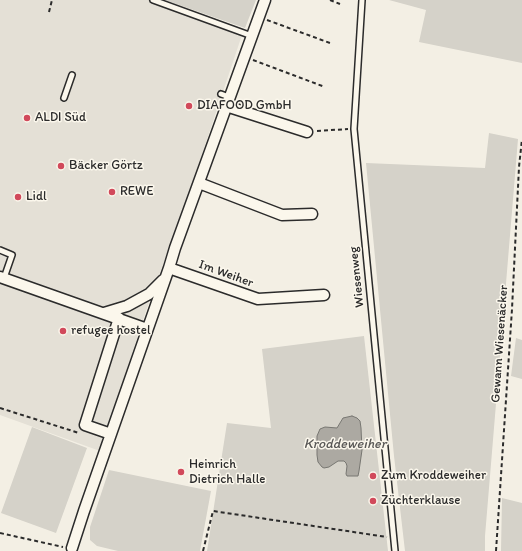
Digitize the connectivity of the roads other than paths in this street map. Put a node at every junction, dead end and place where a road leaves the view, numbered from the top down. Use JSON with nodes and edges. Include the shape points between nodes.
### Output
{"nodes":[{"id":1,"x":153,"y":0,"type":"edge"},
{"id":2,"x":265,"y":0,"type":"edge"},
{"id":3,"x":362,"y":0,"type":"edge"},
{"id":4,"x":252,"y":36,"type":"junction"},
{"id":5,"x":72,"y":75,"type":"dead end"},
{"id":6,"x":64,"y":98,"type":"dead end"},
{"id":7,"x":225,"y":99,"type":"junction"},
{"id":8,"x":307,"y":132,"type":"road end"},
{"id":9,"x":199,"y":183,"type":"junction"},
{"id":10,"x":312,"y":214,"type":"dead end"},
{"id":11,"x":0,"y":250,"type":"edge"},
{"id":12,"x":169,"y":268,"type":"junction"},
{"id":13,"x":166,"y":277,"type":"junction"},
{"id":14,"x":2,"y":278,"type":"edge"},
{"id":15,"x":324,"y":295,"type":"dead end"},
{"id":16,"x":104,"y":313,"type":"junction"},
{"id":17,"x":119,"y":318,"type":"junction"},
{"id":18,"x":148,"y":329,"type":"junction"},
{"id":19,"x":111,"y":434,"type":"junction"},
{"id":20,"x":72,"y":548,"type":"road end"},
{"id":21,"x":395,"y":551,"type":"edge"}],
"edges":[{"from":1,"to":4,"type":"lane"},
{"from":2,"to":4,"type":"street"},
{"from":3,"to":21,"type":"lane","name":"Wiesenweg","via":[[354,130]]},
{"from":4,"to":7,"type":"street"},
{"from":5,"to":6,"type":"lane"},
{"from":7,"to":8,"type":"street"},
{"from":7,"to":9,"type":"street"},
{"from":9,"to":10,"type":"street","via":[[282,215]]},
{"from":9,"to":12,"type":"street"},
{"from":11,"to":14,"type":"lane","via":[[12,255]]},
{"from":12,"to":13,"type":"street"},
{"from":12,"to":15,"type":"street","name":"Im Weiher","via":[[258,299]]},
{"from":13,"to":16,"type":"street","via":[[149,294],[127,306]]},
{"from":13,"to":18,"type":"street"},
{"from":14,"to":16,"type":"street"},
{"from":16,"to":17,"type":"street"},
{"from":17,"to":18,"type":"street"},
{"from":17,"to":19,"type":"street","via":[[85,425]]},
{"from":18,"to":19,"type":"street"},
{"from":19,"to":20,"type":"street"}]}
